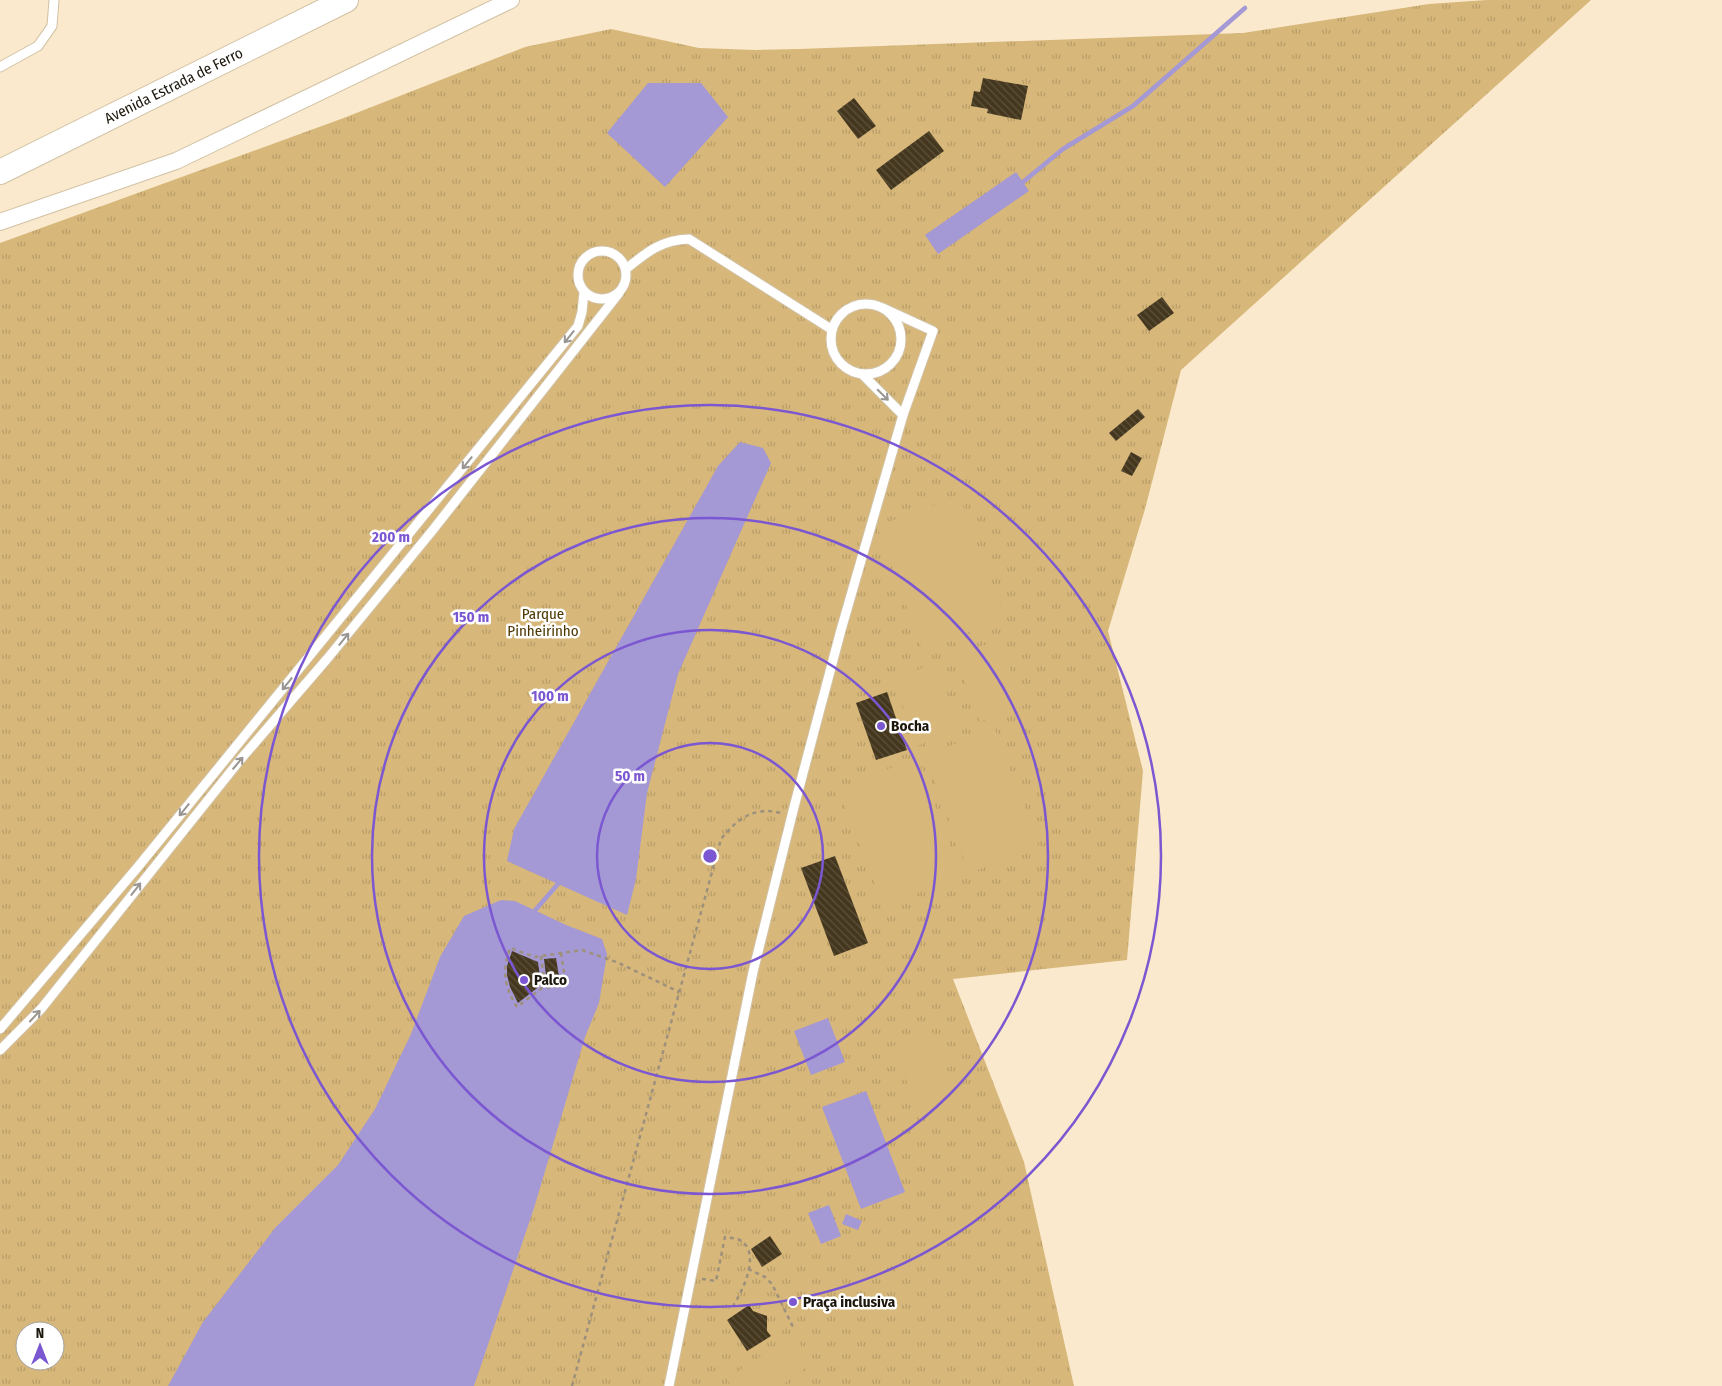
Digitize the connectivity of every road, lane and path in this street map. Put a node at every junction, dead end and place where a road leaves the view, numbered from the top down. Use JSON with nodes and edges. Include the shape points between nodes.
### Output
{"nodes":[{"id":1,"x":54,"y":0,"type":"edge"},
{"id":2,"x":346,"y":0,"type":"edge"},
{"id":3,"x":511,"y":0,"type":"edge"},
{"id":4,"x":0,"y":67,"type":"edge"},
{"id":5,"x":0,"y":172,"type":"edge"},
{"id":6,"x":0,"y":222,"type":"edge"},
{"id":7,"x":626,"y":269,"type":"junction"},
{"id":8,"x":584,"y":292,"type":"junction"},
{"id":9,"x":619,"y":293,"type":"junction"},
{"id":10,"x":884,"y":308,"type":"junction"},
{"id":11,"x":832,"y":329,"type":"junction"},
{"id":12,"x":863,"y":375,"type":"junction"},
{"id":13,"x":903,"y":415,"type":"junction"},
{"id":14,"x":792,"y":817,"type":"junction"},
{"id":15,"x":561,"y":953,"type":"junction"},
{"id":16,"x":540,"y":956,"type":"junction"},
{"id":17,"x":545,"y":987,"type":"junction"},
{"id":18,"x":679,"y":992,"type":"junction"},
{"id":19,"x":0,"y":1029,"type":"edge"},
{"id":20,"x":0,"y":1050,"type":"edge"},
{"id":21,"x":748,"y":1269,"type":"junction"},
{"id":22,"x":691,"y":1277,"type":"junction"},
{"id":23,"x":734,"y":1306,"type":"dead end"},
{"id":24,"x":792,"y":1327,"type":"dead end"},
{"id":25,"x":572,"y":1386,"type":"edge"},
{"id":26,"x":670,"y":1386,"type":"edge"}],
"edges":[{"from":1,"to":4,"type":"lane","via":[[52,26],[38,46]]},
{"from":2,"to":5,"type":"main road","name":"Avenida Estrada de Ferro"},
{"from":3,"to":6,"type":"street","via":[[176,162]]},
{"from":7,"to":8,"type":"lane","via":[[620,258],[609,251],[596,251],[585,257],[578,268],[578,280]]},
{"from":7,"to":9,"type":"lane","via":[[626,282]]},
{"from":7,"to":11,"type":"lane","via":[[656,246],[676,239],[689,239]]},
{"from":8,"to":9,"type":"lane","via":[[594,299],[608,299]]},
{"from":8,"to":19,"type":"lane","one_way":true,"via":[[578,326],[137,868]]},
{"from":20,"to":9,"type":"lane","one_way":true,"via":[[41,1009],[240,760],[426,539]]},
{"from":10,"to":11,"type":"lane","via":[[868,304],[852,306],[839,315]]},
{"from":10,"to":12,"type":"lane","via":[[895,319],[901,334],[900,349],[892,363],[879,372]]},
{"from":10,"to":13,"type":"lane","via":[[933,331]]},
{"from":11,"to":12,"type":"lane","via":[[830,345],[836,359],[848,370]]},
{"from":12,"to":13,"type":"lane","one_way":true},
{"from":13,"to":14,"type":"lane","via":[[841,630]]},
{"from":14,"to":18,"type":"path","via":[[772,811],[749,813],[730,827],[721,839]]},
{"from":14,"to":22,"type":"lane","via":[[753,972]]},
{"from":15,"to":16,"type":"path"},
{"from":15,"to":17,"type":"path","via":[[566,985]]},
{"from":15,"to":18,"type":"path","via":[[582,950],[619,963]]},
{"from":16,"to":17,"type":"path"},
{"from":16,"to":17,"type":"path","via":[[510,948],[505,978],[517,1007]]},
{"from":18,"to":25,"type":"path"},
{"from":21,"to":22,"type":"path","via":[[749,1258],[743,1242],[725,1237],[716,1281]]},
{"from":21,"to":23,"type":"path","via":[[748,1277]]},
{"from":21,"to":24,"type":"path","via":[[772,1284]]},
{"from":22,"to":26,"type":"lane"}]}
